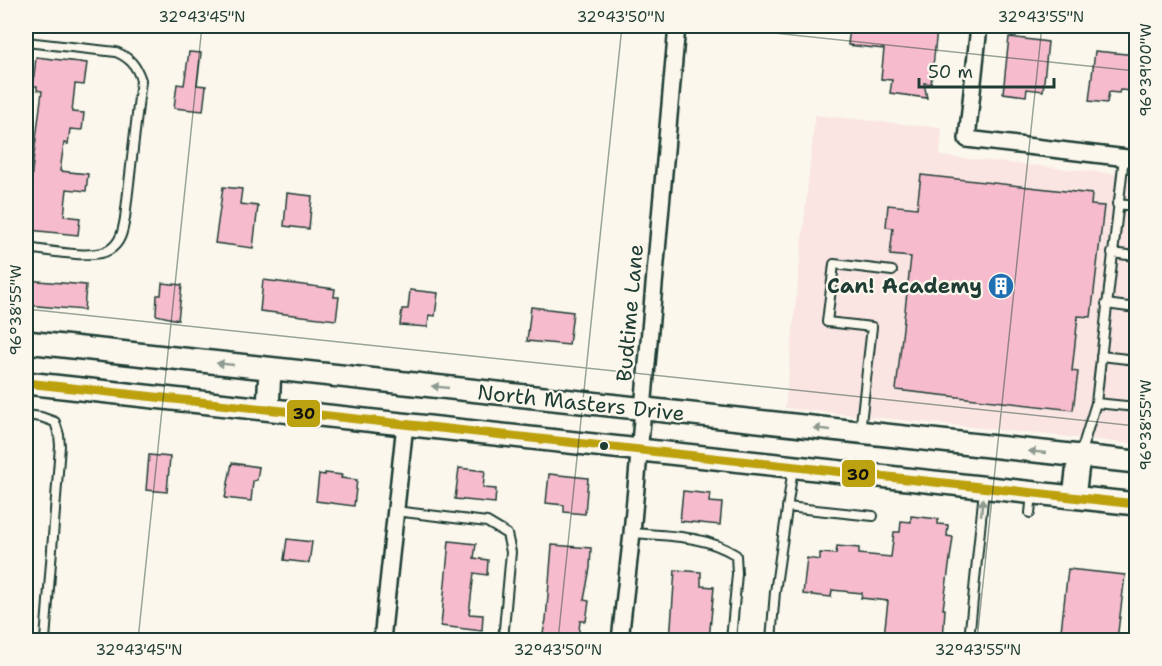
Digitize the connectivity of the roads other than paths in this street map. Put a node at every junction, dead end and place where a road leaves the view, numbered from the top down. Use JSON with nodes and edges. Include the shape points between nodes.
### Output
{"nodes":[{"id":1,"x":677,"y":26,"type":"edge"},
{"id":2,"x":979,"y":26,"type":"edge"},
{"id":3,"x":26,"y":42,"type":"edge"},
{"id":4,"x":1130,"y":158,"type":"edge"},
{"id":5,"x":1117,"y":204,"type":"junction"},
{"id":6,"x":1137,"y":206,"type":"edge"},
{"id":7,"x":26,"y":248,"type":"edge"},
{"id":8,"x":1112,"y":253,"type":"junction"},
{"id":9,"x":1137,"y":256,"type":"edge"},
{"id":10,"x":892,"y":271,"type":"dead end"},
{"id":11,"x":1106,"y":304,"type":"junction"},
{"id":12,"x":1137,"y":308,"type":"edge"},
{"id":13,"x":26,"y":342,"type":"edge"},
{"id":14,"x":1101,"y":356,"type":"junction"},
{"id":15,"x":1137,"y":360,"type":"edge"},
{"id":16,"x":270,"y":369,"type":"junction"},
{"id":17,"x":26,"y":383,"type":"edge"},
{"id":18,"x":1096,"y":403,"type":"junction"},
{"id":19,"x":1137,"y":407,"type":"edge"},
{"id":20,"x":268,"y":409,"type":"junction"},
{"id":21,"x":642,"y":409,"type":"junction"},
{"id":22,"x":26,"y":415,"type":"edge"},
{"id":23,"x":405,"y":423,"type":"junction"},
{"id":24,"x":860,"y":434,"type":"junction"},
{"id":25,"x":638,"y":449,"type":"junction"},
{"id":26,"x":1079,"y":456,"type":"junction"},
{"id":27,"x":1137,"y":462,"type":"edge"},
{"id":28,"x":794,"y":466,"type":"junction"},
{"id":29,"x":984,"y":487,"type":"junction"},
{"id":30,"x":1074,"y":497,"type":"junction"},
{"id":31,"x":1137,"y":504,"type":"edge"},
{"id":32,"x":788,"y":507,"type":"junction"},
{"id":33,"x":395,"y":511,"type":"junction"},
{"id":34,"x":873,"y":516,"type":"dead end"},
{"id":35,"x":632,"y":533,"type":"junction"},
{"id":36,"x":45,"y":640,"type":"edge"},
{"id":37,"x":382,"y":640,"type":"edge"},
{"id":38,"x":503,"y":640,"type":"edge"},
{"id":39,"x":620,"y":640,"type":"edge"},
{"id":40,"x":731,"y":640,"type":"edge"},
{"id":41,"x":771,"y":640,"type":"edge"},
{"id":42,"x":969,"y":640,"type":"edge"}],
"edges":[{"from":1,"to":21,"type":"street","name":"Budtime Lane"},
{"from":2,"to":4,"type":"street","via":[[967,139]]},
{"from":3,"to":7,"type":"lane","via":[[116,52],[128,57],[141,80],[126,218],[117,243],[108,251],[92,255]]},
{"from":4,"to":5,"type":"lane"},
{"from":5,"to":6,"type":"lane"},
{"from":5,"to":8,"type":"lane"},
{"from":8,"to":9,"type":"lane"},
{"from":8,"to":11,"type":"lane"},
{"from":10,"to":24,"type":"lane","via":[[834,264],[827,322],[872,327]]},
{"from":11,"to":12,"type":"lane"},
{"from":11,"to":14,"type":"lane"},
{"from":16,"to":13,"type":"main road","name":"North Masters Drive","one_way":true},
{"from":14,"to":15,"type":"lane"},
{"from":14,"to":18,"type":"lane"},
{"from":16,"to":20,"type":"main road"},
{"from":21,"to":16,"type":"main road","name":"North Masters Drive","one_way":true},
{"from":17,"to":20,"type":"main road","name":"North Masters Drive"},
{"from":18,"to":19,"type":"lane"},
{"from":18,"to":26,"type":"lane"},
{"from":20,"to":23,"type":"main road","name":"North Masters Drive"},
{"from":24,"to":21,"type":"main road","name":"North Masters Drive","one_way":true},
{"from":21,"to":25,"type":"street","name":"Budtime Lane"},
{"from":22,"to":36,"type":"lane","via":[[55,423],[59,435]]},
{"from":23,"to":25,"type":"main road","name":"North Masters Drive"},
{"from":23,"to":33,"type":"street"},
{"from":26,"to":24,"type":"main road","name":"North Masters Drive","one_way":true},
{"from":25,"to":28,"type":"main road","name":"North Masters Drive"},
{"from":25,"to":35,"type":"street","name":"Budtime Lane"},
{"from":26,"to":27,"type":"main road","name":"North Masters Drive"},
{"from":26,"to":30,"type":"main road"},
{"from":28,"to":29,"type":"main road","name":"North Masters Drive"},
{"from":28,"to":32,"type":"lane"},
{"from":29,"to":30,"type":"main road","name":"North Masters Drive","via":[[1031,503]]},
{"from":42,"to":29,"type":"lane","one_way":true},
{"from":30,"to":31,"type":"main road","name":"North Masters Drive"},
{"from":32,"to":34,"type":"lane"},
{"from":32,"to":41,"type":"lane"},
{"from":33,"to":37,"type":"street"},
{"from":33,"to":38,"type":"lane","via":[[487,522],[507,534],[511,552]]},
{"from":35,"to":39,"type":"street","name":"Budtime Lane"},
{"from":35,"to":40,"type":"lane","via":[[704,540],[736,555],[738,574]]}]}
